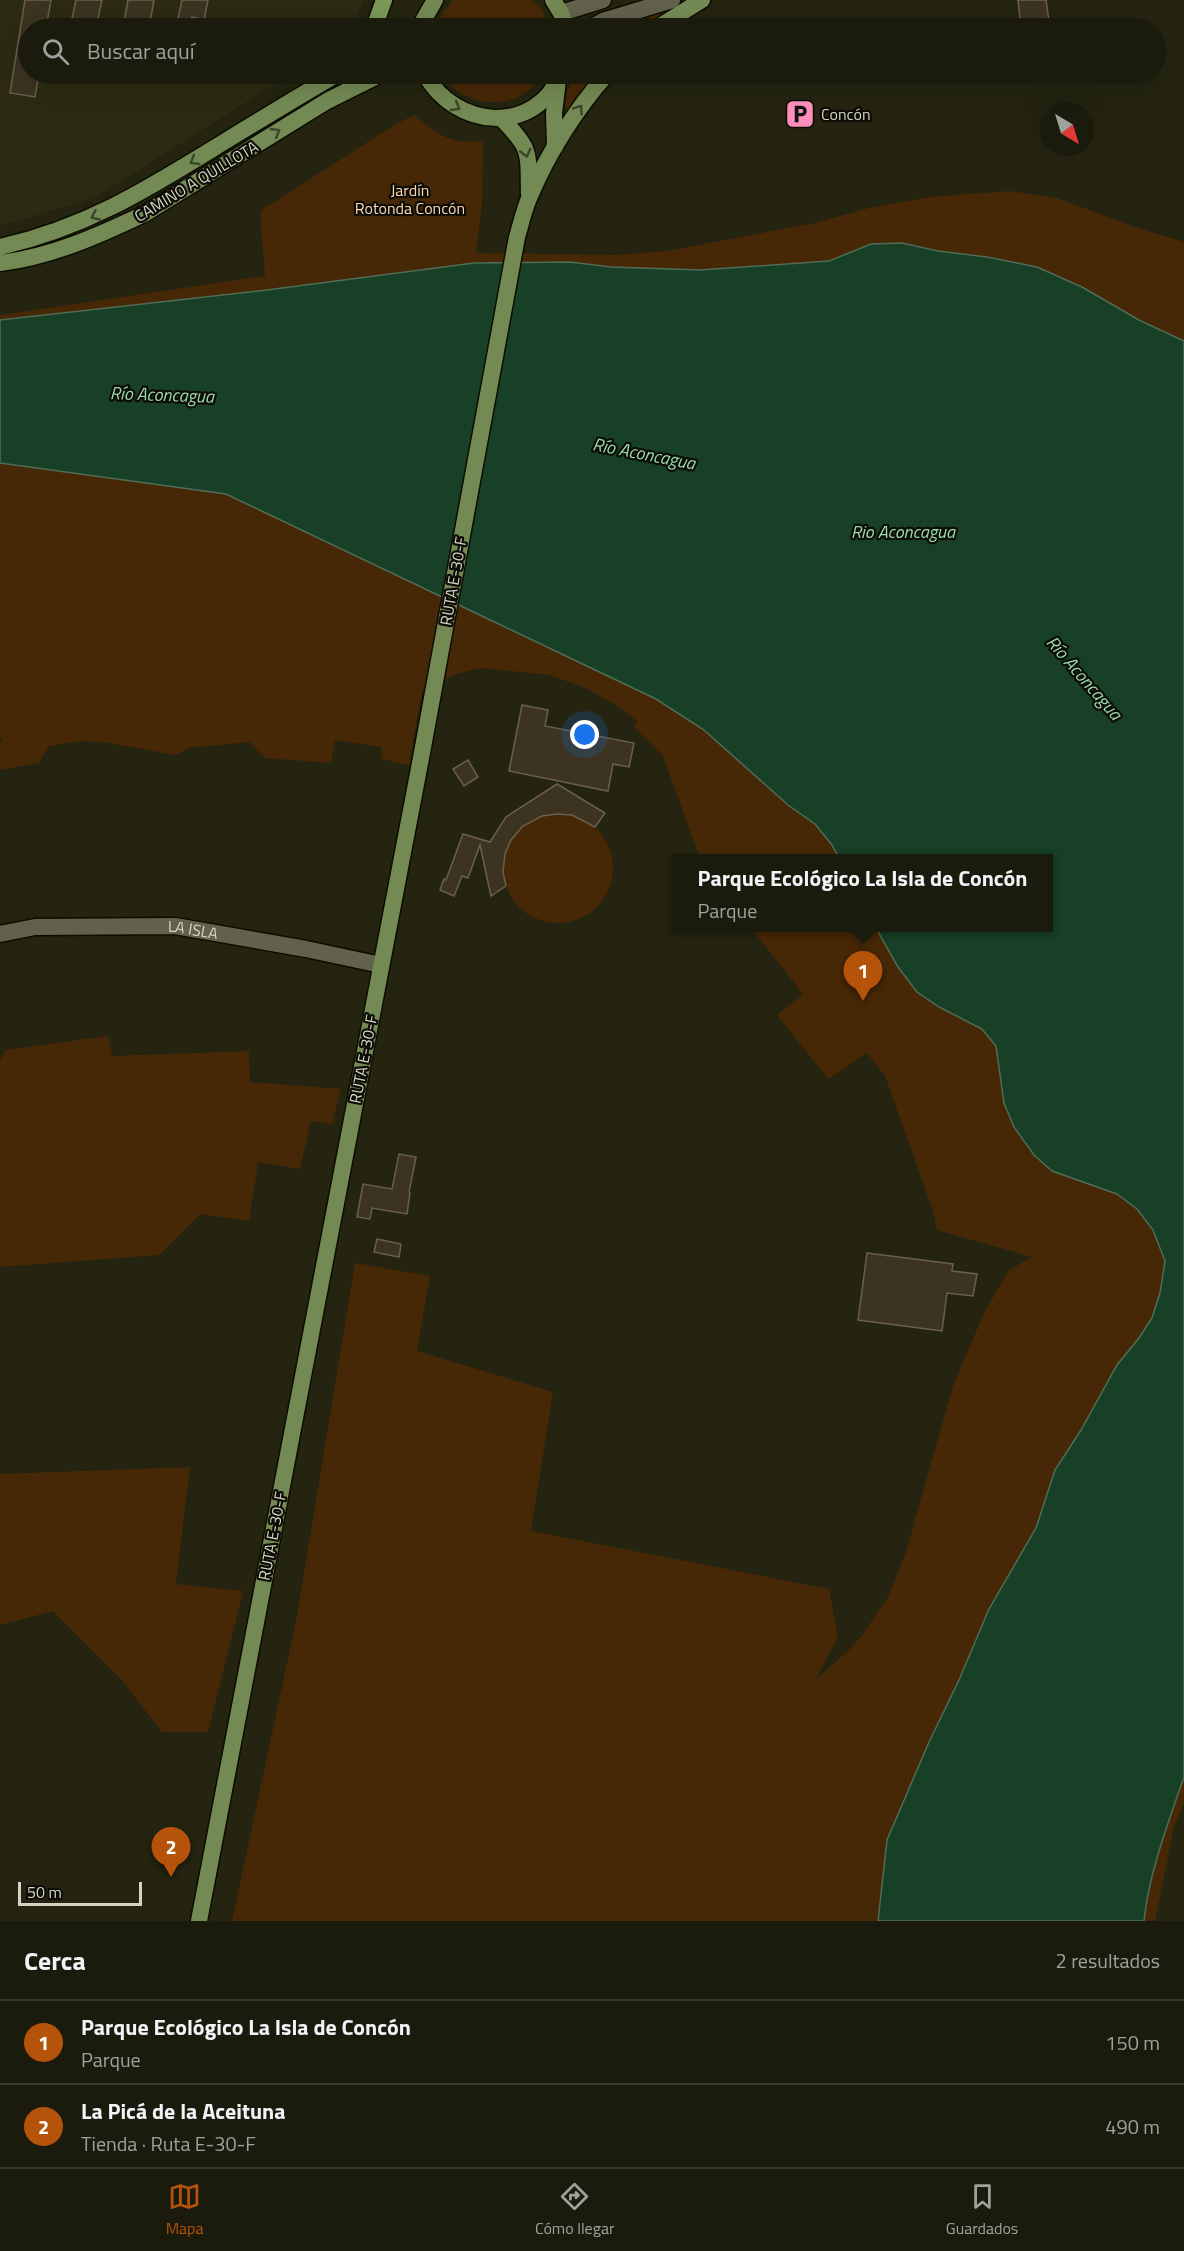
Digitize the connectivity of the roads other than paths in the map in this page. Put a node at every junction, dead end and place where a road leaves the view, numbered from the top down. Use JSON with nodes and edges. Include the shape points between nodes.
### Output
{"nodes":[{"id":1,"x":384,"y":0,"type":"edge"},
{"id":2,"x":435,"y":0,"type":"edge"},
{"id":3,"x":603,"y":0,"type":"edge"},
{"id":4,"x":672,"y":0,"type":"edge"},
{"id":5,"x":702,"y":0,"type":"edge"},
{"id":6,"x":560,"y":14,"type":"edge"},
{"id":7,"x":378,"y":18,"type":"edge"},
{"id":8,"x":425,"y":18,"type":"edge"},
{"id":9,"x":613,"y":18,"type":"edge"},
{"id":10,"x":673,"y":18,"type":"edge"},
{"id":11,"x":320,"y":84,"type":"edge"},
{"id":12,"x":361,"y":84,"type":"edge"},
{"id":13,"x":432,"y":84,"type":"edge"},
{"id":14,"x":555,"y":84,"type":"edge"},
{"id":15,"x":559,"y":84,"type":"edge"},
{"id":16,"x":599,"y":84,"type":"edge"},
{"id":17,"x":501,"y":118,"type":"junction"},
{"id":18,"x":555,"y":148,"type":"junction"},
{"id":19,"x":530,"y":197,"type":"junction"},
{"id":20,"x":0,"y":247,"type":"edge"},
{"id":21,"x":0,"y":263,"type":"edge"},
{"id":22,"x":0,"y":934,"type":"edge"},
{"id":23,"x":381,"y":965,"type":"junction"},
{"id":24,"x":199,"y":1921,"type":"edge"}],
"edges":[{"from":1,"to":7,"type":"highway"},
{"from":2,"to":8,"type":"main road"},
{"from":3,"to":6,"type":"street"},
{"from":4,"to":9,"type":"street"},
{"from":5,"to":10,"type":"main road"},
{"from":11,"to":20,"type":"main road","name":"CAMINO A QUILLOTA","one_way":true,"via":[[124,202],[75,225]]},
{"from":21,"to":12,"type":"main road","name":"CAMINO A QUILLOTA","one_way":true,"via":[[62,248],[118,227]]},
{"from":13,"to":17,"type":"main road","one_way":true,"via":[[453,107],[482,117]]},
{"from":14,"to":17,"type":"main road","via":[[534,106]]},
{"from":15,"to":18,"type":"main road","name":"RUTA E-30-F","via":[[554,113]]},
{"from":18,"to":16,"type":"main road","one_way":true},
{"from":17,"to":19,"type":"main road","name":"RUTA E-30-F","one_way":true,"via":[[526,148]]},
{"from":18,"to":19,"type":"main road","name":"RUTA E-30-F"},
{"from":19,"to":23,"type":"main road","name":"RUTA E-30-F","via":[[517,237]]},
{"from":22,"to":23,"type":"street","name":"LA ISLA","via":[[35,927],[175,926]]},
{"from":23,"to":24,"type":"main road","name":"RUTA E-30-F"}]}
